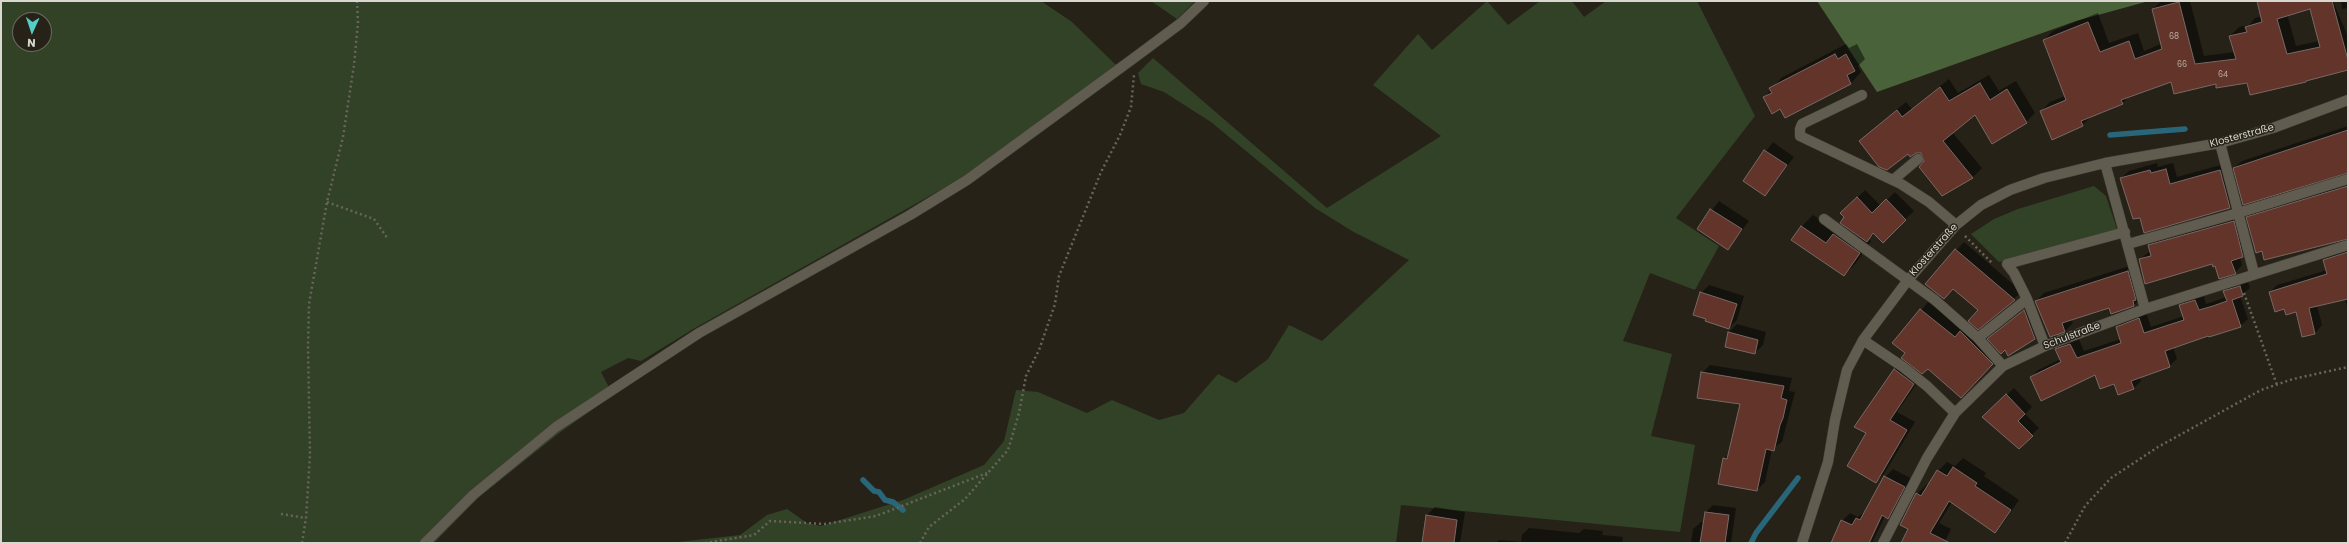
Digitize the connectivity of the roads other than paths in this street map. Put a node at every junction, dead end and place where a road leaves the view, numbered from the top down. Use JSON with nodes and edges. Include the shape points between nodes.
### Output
{"nodes":[{"id":1,"x":1204,"y":1,"type":"edge"},
{"id":2,"x":1862,"y":95,"type":"dead end"},
{"id":3,"x":2348,"y":100,"type":"edge"},
{"id":4,"x":2220,"y":142,"type":"junction"},
{"id":5,"x":1918,"y":158,"type":"dead end"},
{"id":6,"x":2105,"y":162,"type":"junction"},
{"id":7,"x":2348,"y":179,"type":"edge"},
{"id":8,"x":1894,"y":180,"type":"junction"},
{"id":9,"x":2238,"y":213,"type":"junction"},
{"id":10,"x":1824,"y":219,"type":"dead end"},
{"id":11,"x":1956,"y":225,"type":"junction"},
{"id":12,"x":2125,"y":232,"type":"junction"},
{"id":13,"x":2128,"y":244,"type":"junction"},
{"id":14,"x":2348,"y":245,"type":"edge"},
{"id":15,"x":2254,"y":273,"type":"junction"},
{"id":16,"x":1908,"y":280,"type":"junction"},
{"id":17,"x":2027,"y":299,"type":"junction"},
{"id":18,"x":2145,"y":309,"type":"junction"},
{"id":19,"x":1978,"y":338,"type":"junction"},
{"id":20,"x":1863,"y":340,"type":"junction"},
{"id":21,"x":2045,"y":346,"type":"junction"},
{"id":22,"x":2003,"y":366,"type":"junction"},
{"id":23,"x":1955,"y":413,"type":"junction"},
{"id":24,"x":425,"y":543,"type":"edge"},
{"id":25,"x":1802,"y":543,"type":"edge"},
{"id":26,"x":1883,"y":543,"type":"edge"}],
"edges":[{"from":1,"to":24,"type":"street","via":[[1181,23],[967,180],[910,215],[699,333],[575,414],[484,485]]},
{"from":2,"to":8,"type":"street","via":[[1802,124],[1800,136]]},
{"from":3,"to":4,"type":"street","name":"Klosterstraße","via":[[2273,128]]},
{"from":4,"to":6,"type":"street","name":"Klosterstraße"},
{"from":4,"to":9,"type":"street"},
{"from":5,"to":8,"type":"street"},
{"from":6,"to":11,"type":"street","name":"Klosterstraße","via":[[2010,190],[1981,205]]},
{"from":6,"to":12,"type":"street"},
{"from":7,"to":9,"type":"street"},
{"from":8,"to":11,"type":"street","via":[[1929,202]]},
{"from":9,"to":13,"type":"street"},
{"from":9,"to":15,"type":"street"},
{"from":10,"to":16,"type":"street"},
{"from":11,"to":16,"type":"street","name":"Klosterstraße"},
{"from":12,"to":13,"type":"street"},
{"from":12,"to":17,"type":"street","via":[[2007,264]]},
{"from":13,"to":18,"type":"street"},
{"from":14,"to":15,"type":"street","name":"Schulstraße"},
{"from":15,"to":18,"type":"street","name":"Schulstraße"},
{"from":16,"to":19,"type":"street"},
{"from":16,"to":20,"type":"street","name":"Klosterstraße"},
{"from":17,"to":19,"type":"street"},
{"from":17,"to":21,"type":"street"},
{"from":18,"to":21,"type":"street","name":"Schulstraße"},
{"from":19,"to":22,"type":"street"},
{"from":20,"to":23,"type":"street","via":[[1927,386]]},
{"from":20,"to":25,"type":"street","name":"Klosterstraße","via":[[1847,370],[1828,462]]},
{"from":21,"to":22,"type":"street","name":"Schulstraße"},
{"from":22,"to":23,"type":"street","name":"Schulstraße"},
{"from":23,"to":26,"type":"street","name":"Schulstraße","via":[[1927,458]]}]}
